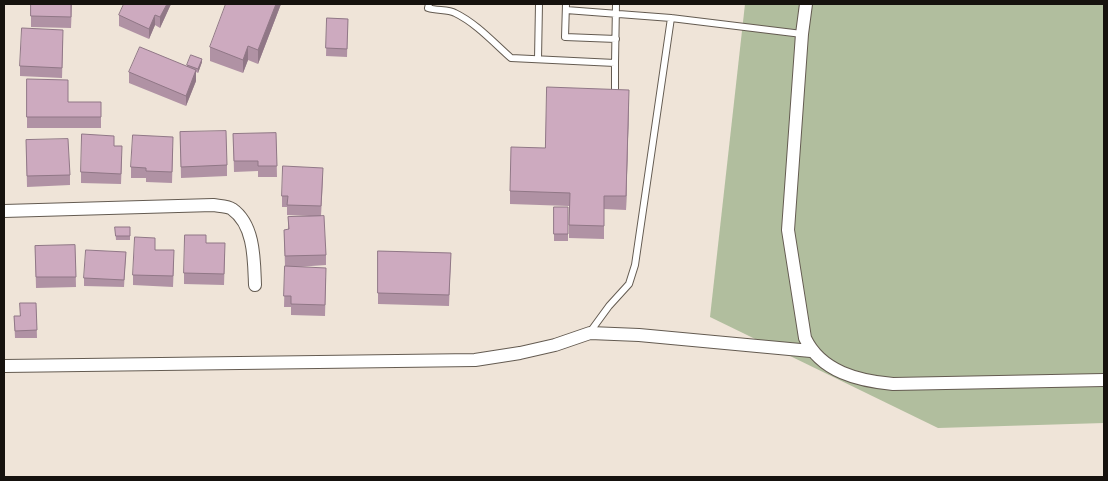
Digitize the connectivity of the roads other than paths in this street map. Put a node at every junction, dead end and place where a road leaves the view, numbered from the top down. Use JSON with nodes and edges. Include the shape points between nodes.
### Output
{"nodes":[{"id":1,"x":429,"y":4,"type":"edge"},
{"id":2,"x":538,"y":4,"type":"edge"},
{"id":3,"x":616,"y":4,"type":"edge"},
{"id":4,"x":806,"y":4,"type":"edge"},
{"id":5,"x":566,"y":7,"type":"edge"},
{"id":6,"x":616,"y":13,"type":"junction"},
{"id":7,"x":671,"y":18,"type":"junction"},
{"id":8,"x":802,"y":34,"type":"junction"},
{"id":9,"x":616,"y":39,"type":"junction"},
{"id":10,"x":538,"y":59,"type":"junction"},
{"id":11,"x":615,"y":63,"type":"junction"},
{"id":12,"x":615,"y":101,"type":"edge"},
{"id":13,"x":4,"y":212,"type":"edge"},
{"id":14,"x":255,"y":286,"type":"dead end"},
{"id":15,"x":590,"y":333,"type":"junction"},
{"id":16,"x":811,"y":351,"type":"junction"},
{"id":17,"x":4,"y":366,"type":"edge"},
{"id":18,"x":1104,"y":380,"type":"edge"}],
"edges":[{"from":1,"to":10,"type":"lane","via":[[428,8],[433,10],[454,12],[511,58]]},
{"from":2,"to":10,"type":"lane"},
{"from":3,"to":6,"type":"lane"},
{"from":4,"to":8,"type":"street"},
{"from":5,"to":6,"type":"lane"},
{"from":5,"to":9,"type":"lane","via":[[565,36]]},
{"from":6,"to":7,"type":"lane"},
{"from":6,"to":9,"type":"lane"},
{"from":7,"to":8,"type":"lane"},
{"from":7,"to":15,"type":"lane","via":[[635,265],[629,284]]},
{"from":8,"to":16,"type":"street","via":[[788,230],[805,338]]},
{"from":9,"to":11,"type":"lane"},
{"from":10,"to":11,"type":"lane"},
{"from":11,"to":12,"type":"lane"},
{"from":13,"to":14,"type":"street","via":[[213,204],[232,208],[246,225],[253,254]]},
{"from":15,"to":16,"type":"street","via":[[639,334]]},
{"from":15,"to":17,"type":"street","via":[[555,345],[475,360]]},
{"from":16,"to":18,"type":"street","via":[[835,369],[876,383]]}]}
